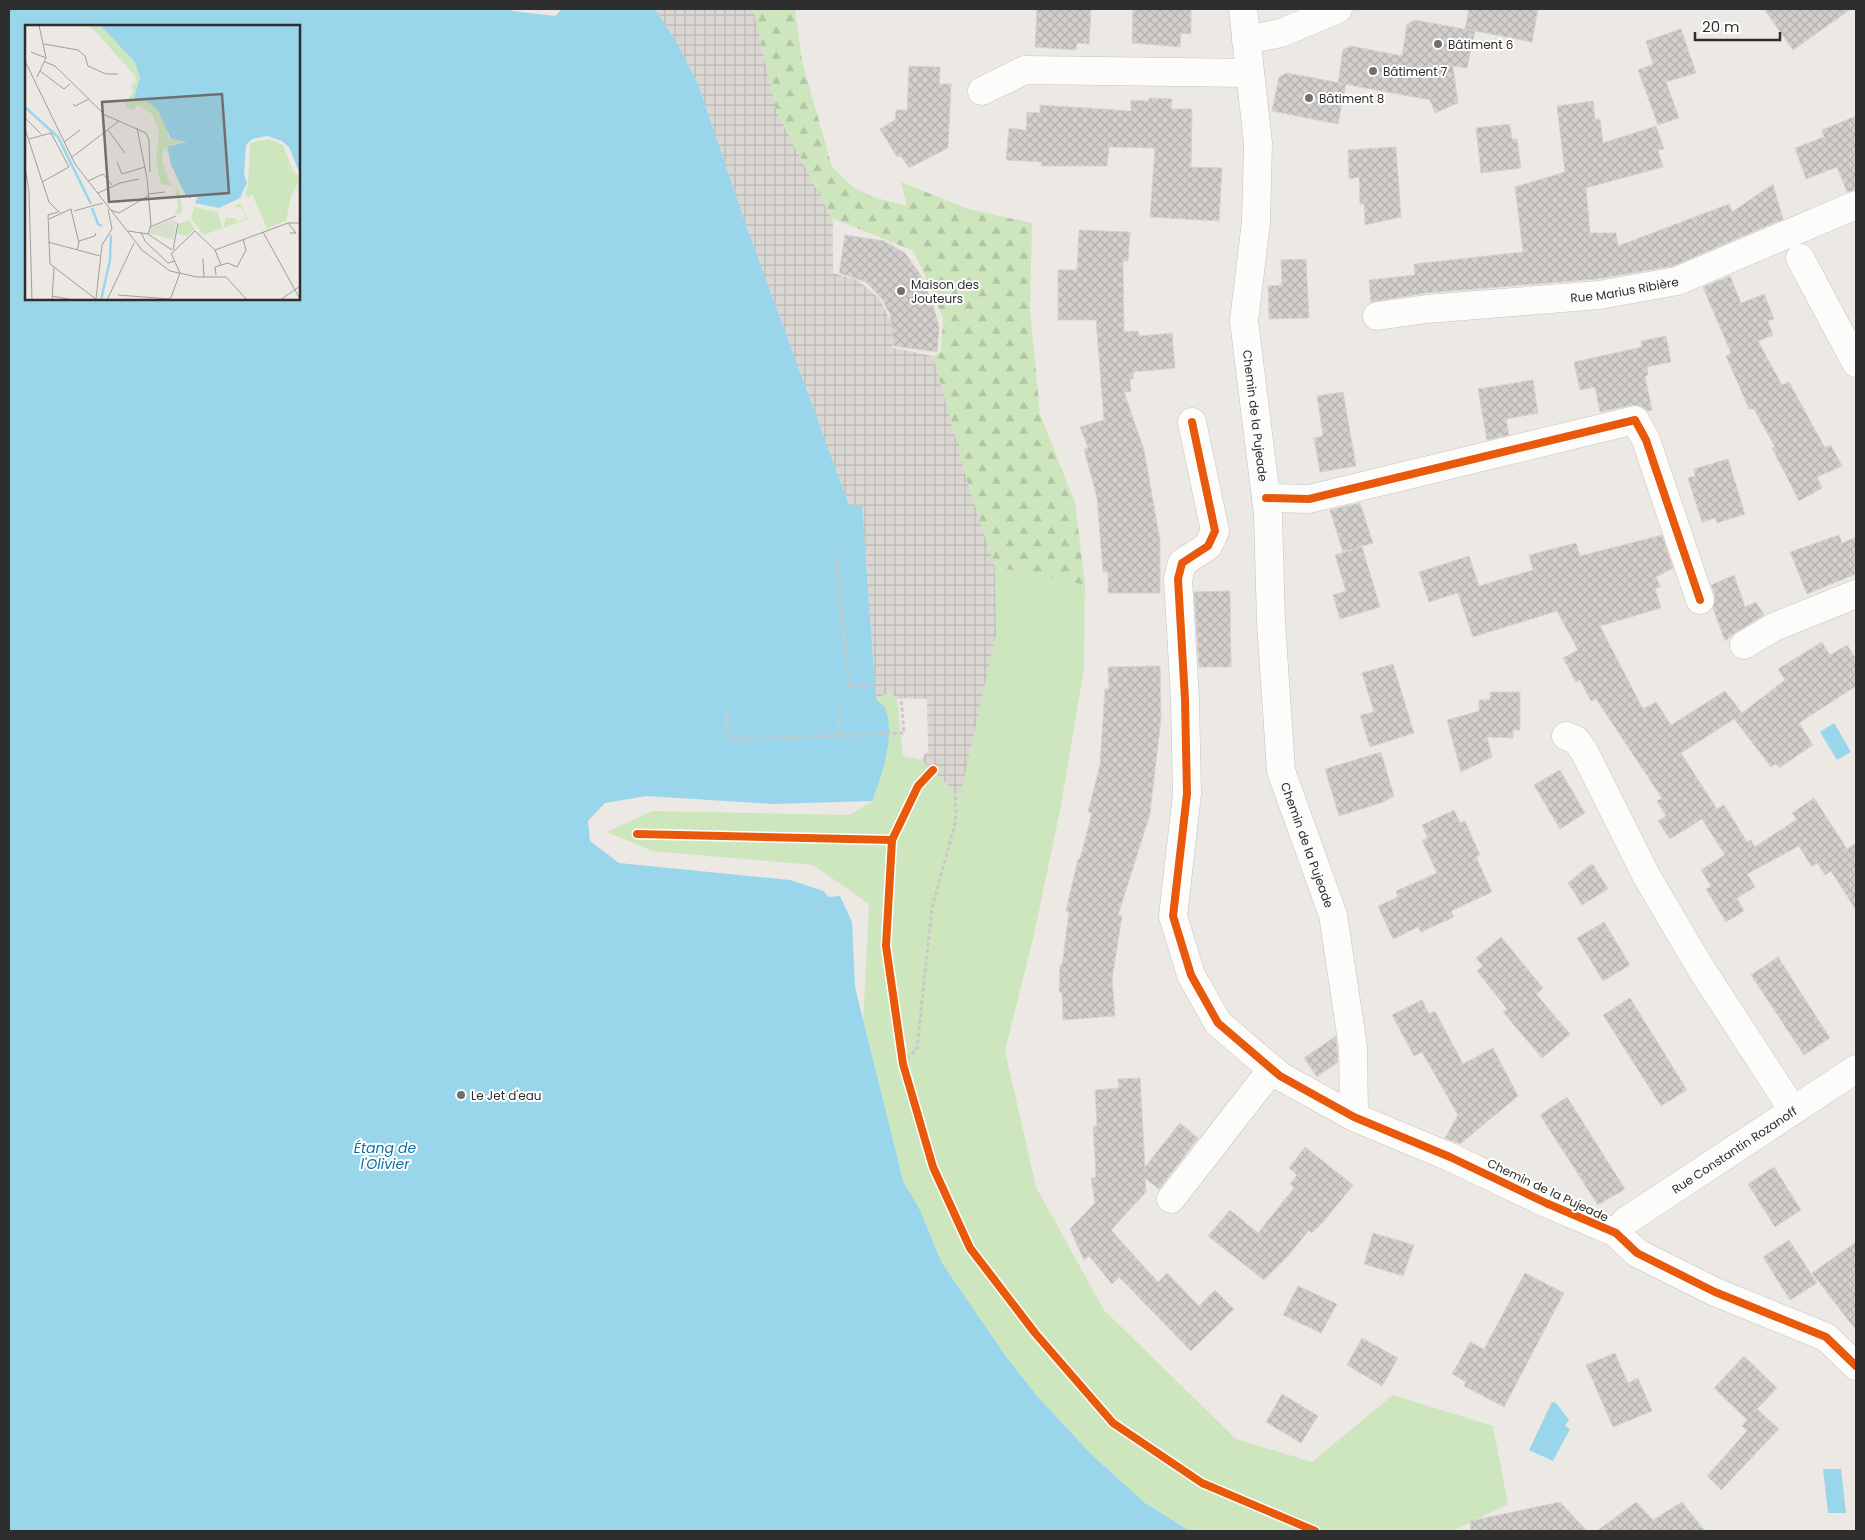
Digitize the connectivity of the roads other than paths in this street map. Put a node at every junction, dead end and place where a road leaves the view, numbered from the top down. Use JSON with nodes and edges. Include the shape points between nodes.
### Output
{"nodes":[{"id":1,"x":1243,"y":9,"type":"edge"},
{"id":2,"x":1338,"y":9,"type":"edge"},
{"id":3,"x":1246,"y":40,"type":"junction"},
{"id":4,"x":1250,"y":73,"type":"junction"},
{"id":5,"x":982,"y":91,"type":"dead end"},
{"id":6,"x":1856,"y":205,"type":"edge"},
{"id":7,"x":1800,"y":258,"type":"dead end"},
{"id":8,"x":1377,"y":316,"type":"dead end"},
{"id":9,"x":1856,"y":363,"type":"edge"},
{"id":10,"x":1192,"y":422,"type":"dead end"},
{"id":11,"x":1266,"y":498,"type":"junction"},
{"id":12,"x":1856,"y":594,"type":"edge"},
{"id":13,"x":1700,"y":600,"type":"dead end"},
{"id":14,"x":1744,"y":645,"type":"dead end"},
{"id":15,"x":1566,"y":736,"type":"dead end"},
{"id":16,"x":1272,"y":1069,"type":"junction"},
{"id":17,"x":1856,"y":1069,"type":"edge"},
{"id":18,"x":1793,"y":1110,"type":"junction"},
{"id":19,"x":1354,"y":1117,"type":"junction"},
{"id":20,"x":1171,"y":1199,"type":"dead end"},
{"id":21,"x":1616,"y":1233,"type":"junction"},
{"id":22,"x":1856,"y":1366,"type":"edge"}],
"edges":[{"from":1,"to":3,"type":"street","name":"Chemin de la Pujeade"},
{"from":2,"to":3,"type":"street","via":[[1281,33]]},
{"from":3,"to":4,"type":"street","name":"Chemin de la Pujeade"},
{"from":4,"to":5,"type":"street","via":[[1025,70]]},
{"from":4,"to":11,"type":"street","name":"Chemin de la Pujeade","via":[[1258,144],[1256,222],[1244,321]]},
{"from":6,"to":8,"type":"street","name":"Rue Marius Ribière","via":[[1677,281],[1599,295]]},
{"from":7,"to":9,"type":"street"},
{"from":10,"to":16,"type":"street","via":[[1215,531],[1208,546],[1182,563],[1178,579],[1187,794],[1173,916],[1191,975],[1218,1023]]},
{"from":11,"to":13,"type":"street","via":[[1309,499],[1636,420],[1646,440]]},
{"from":11,"to":19,"type":"street","name":"Chemin de la Pujeade","via":[[1281,771],[1334,915],[1353,1047]]},
{"from":12,"to":14,"type":"street","via":[[1774,627]]},
{"from":15,"to":18,"type":"street","via":[[1576,740],[1584,751],[1647,877],[1700,967]]},
{"from":16,"to":19,"type":"street"},
{"from":16,"to":20,"type":"street"},
{"from":17,"to":18,"type":"street","name":"Rue Constantin Rozanoff"},
{"from":18,"to":21,"type":"street","name":"Rue Constantin Rozanoff","via":[[1626,1221]]},
{"from":19,"to":21,"type":"street","name":"Chemin de la Pujeade"},
{"from":21,"to":22,"type":"street","name":"Chemin de la Pujeade","via":[[1637,1253],[1715,1292],[1826,1336]]}]}
